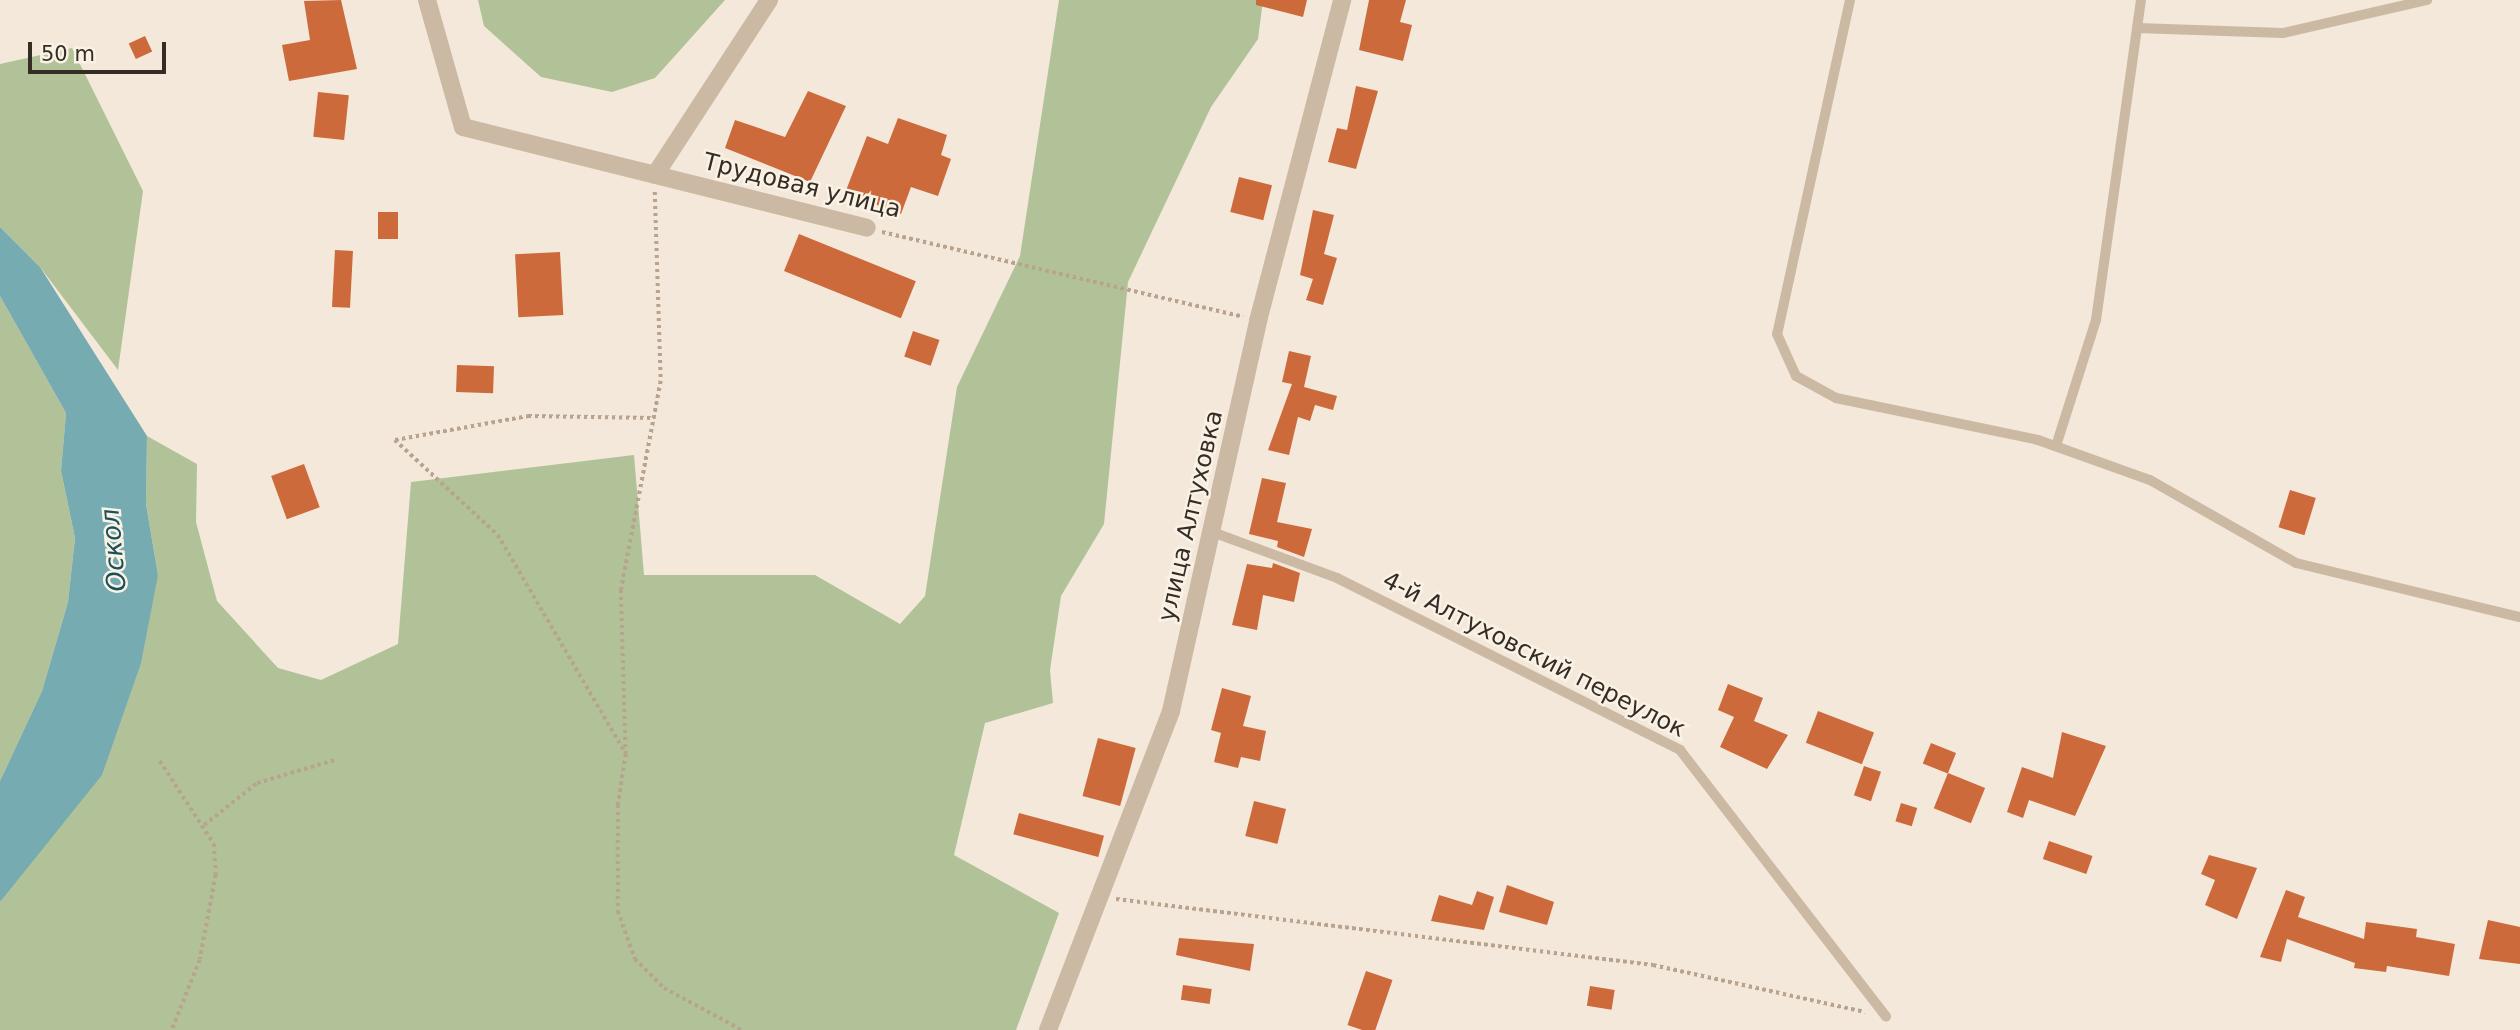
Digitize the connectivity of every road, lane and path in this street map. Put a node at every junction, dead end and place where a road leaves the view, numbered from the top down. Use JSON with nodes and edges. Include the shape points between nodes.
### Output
{"nodes":[{"id":1,"x":427,"y":0,"type":"edge"},
{"id":2,"x":769,"y":0,"type":"edge"},
{"id":3,"x":1342,"y":0,"type":"edge"},
{"id":4,"x":1850,"y":0,"type":"edge"},
{"id":5,"x":2141,"y":0,"type":"edge"},
{"id":6,"x":2427,"y":0,"type":"edge"},
{"id":7,"x":2137,"y":28,"type":"junction"},
{"id":8,"x":655,"y":175,"type":"junction"},
{"id":9,"x":867,"y":229,"type":"joint"},
{"id":10,"x":1258,"y":321,"type":"junction"},
{"id":11,"x":654,"y":418,"type":"junction"},
{"id":12,"x":2056,"y":446,"type":"junction"},
{"id":13,"x":1215,"y":533,"type":"junction"},
{"id":14,"x":2520,"y":617,"type":"edge"},
{"id":15,"x":626,"y":754,"type":"junction"},
{"id":16,"x":338,"y":758,"type":"dead end"},
{"id":17,"x":160,"y":761,"type":"dead end"},
{"id":18,"x":204,"y":825,"type":"junction"},
{"id":19,"x":1097,"y":895,"type":"junction"},
{"id":20,"x":1886,"y":1017,"type":"joint"},
{"id":21,"x":172,"y":1030,"type":"edge"},
{"id":22,"x":742,"y":1030,"type":"edge"},
{"id":23,"x":1048,"y":1030,"type":"edge"}],
"edges":[{"from":1,"to":8,"type":"street","name":"Трудовая улица","via":[[463,127]]},
{"from":2,"to":8,"type":"street"},
{"from":3,"to":10,"type":"street","name":"улица Алтуховка"},
{"from":4,"to":12,"type":"lane","via":[[1777,334],[1796,376],[1836,398]]},
{"from":5,"to":7,"type":"lane"},
{"from":6,"to":7,"type":"lane","via":[[2283,33]]},
{"from":7,"to":12,"type":"lane","via":[[2096,320]]},
{"from":8,"to":9,"type":"street","name":"Трудовая улица"},
{"from":8,"to":11,"type":"path","via":[[661,380]]},
{"from":9,"to":10,"type":"path","name":"Трудовая улица"},
{"from":10,"to":13,"type":"street","name":"улица Алтуховка"},
{"from":11,"to":15,"type":"path","via":[[621,590]]},
{"from":11,"to":15,"type":"path","via":[[528,416],[396,440],[498,535]]},
{"from":12,"to":14,"type":"lane","via":[[2150,480],[2296,563]]},
{"from":13,"to":19,"type":"street","name":"улица Алтуховка","via":[[1171,711]]},
{"from":13,"to":20,"type":"lane","name":"4-й Алтуховский переулок","via":[[1337,578],[1680,750]]},
{"from":15,"to":22,"type":"path","via":[[618,805],[618,911],[635,959],[664,988]]},
{"from":16,"to":18,"type":"path","via":[[257,783]]},
{"from":17,"to":18,"type":"path"},
{"from":18,"to":21,"type":"path","via":[[214,844],[211,910],[200,960]]},
{"from":19,"to":20,"type":"path","via":[[1653,965]]},
{"from":19,"to":23,"type":"street","name":"улица Алтуховка"}]}
